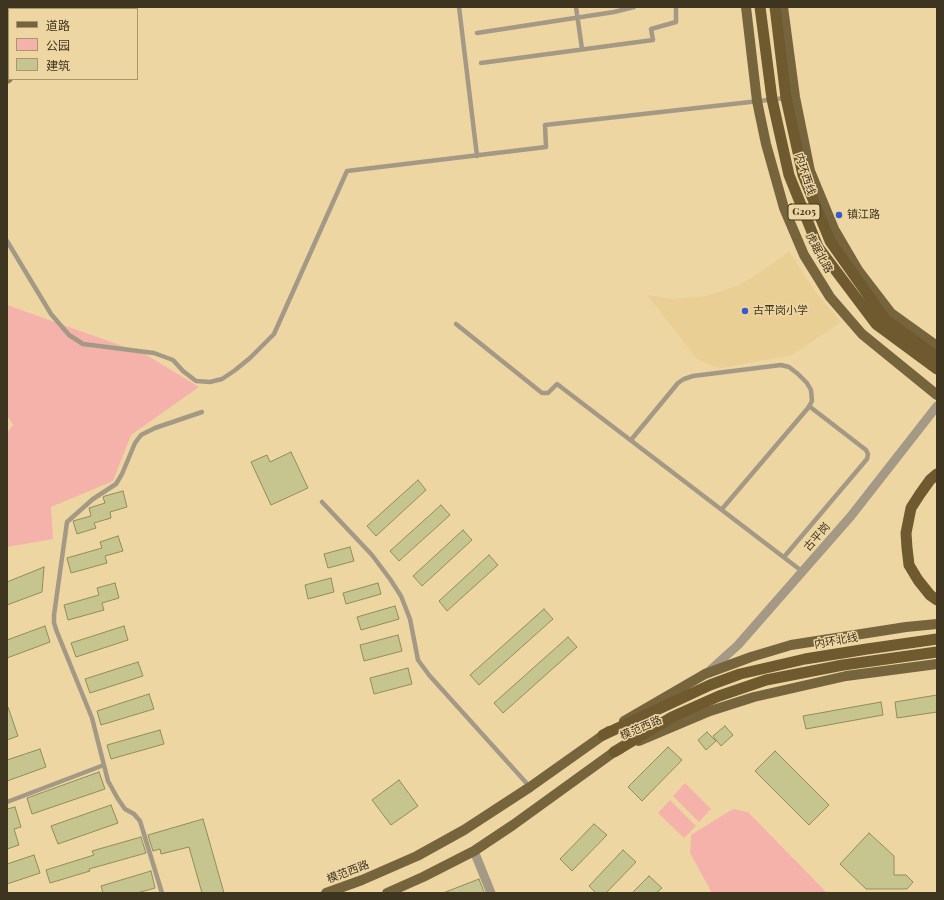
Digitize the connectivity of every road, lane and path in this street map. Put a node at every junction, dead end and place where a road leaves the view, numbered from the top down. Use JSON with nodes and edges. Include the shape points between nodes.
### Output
{"nodes":[{"id":1,"x":459,"y":7,"type":"edge"},
{"id":2,"x":576,"y":7,"type":"edge"},
{"id":3,"x":634,"y":7,"type":"edge"},
{"id":4,"x":676,"y":7,"type":"edge"},
{"id":5,"x":746,"y":7,"type":"edge"},
{"id":6,"x":760,"y":7,"type":"edge"},
{"id":7,"x":775,"y":7,"type":"edge"},
{"id":8,"x":783,"y":7,"type":"edge"},
{"id":9,"x":577,"y":17,"type":"junction"},
{"id":10,"x":477,"y":33,"type":"dead end"},
{"id":11,"x":582,"y":49,"type":"junction"},
{"id":12,"x":481,"y":63,"type":"dead end"},
{"id":13,"x":795,"y":97,"type":"junction"},
{"id":14,"x":757,"y":101,"type":"junction"},
{"id":15,"x":477,"y":156,"type":"junction"},
{"id":16,"x":7,"y":241,"type":"edge"},
{"id":17,"x":456,"y":324,"type":"dead end"},
{"id":18,"x":937,"y":346,"type":"edge"},
{"id":19,"x":937,"y":357,"type":"edge"},
{"id":20,"x":937,"y":369,"type":"edge"},
{"id":21,"x":937,"y":395,"type":"edge"},
{"id":22,"x":809,"y":406,"type":"junction"},
{"id":23,"x":937,"y":406,"type":"edge"},
{"id":24,"x":202,"y":412,"type":"dead end"},
{"id":25,"x":631,"y":440,"type":"junction"},
{"id":26,"x":937,"y":474,"type":"edge"},
{"id":27,"x":322,"y":502,"type":"dead end"},
{"id":28,"x":722,"y":509,"type":"junction"},
{"id":29,"x":784,"y":557,"type":"junction"},
{"id":30,"x":803,"y":572,"type":"junction"},
{"id":31,"x":937,"y":600,"type":"edge"},
{"id":32,"x":937,"y":624,"type":"edge"},
{"id":33,"x":937,"y":639,"type":"edge"},
{"id":34,"x":937,"y":652,"type":"edge"},
{"id":35,"x":937,"y":664,"type":"edge"},
{"id":36,"x":705,"y":674,"type":"junction"},
{"id":37,"x":604,"y":735,"type":"junction"},
{"id":38,"x":614,"y":752,"type":"junction"},
{"id":39,"x":104,"y":765,"type":"junction"},
{"id":40,"x":530,"y":787,"type":"junction"},
{"id":41,"x":7,"y":802,"type":"edge"},
{"id":42,"x":474,"y":851,"type":"junction"},
{"id":43,"x":162,"y":893,"type":"edge"},
{"id":44,"x":326,"y":893,"type":"edge"},
{"id":45,"x":387,"y":893,"type":"edge"},
{"id":46,"x":491,"y":893,"type":"edge"}],
"edges":[{"from":1,"to":15,"type":"lane"},
{"from":2,"to":9,"type":"lane"},
{"from":3,"to":9,"type":"lane"},
{"from":4,"to":11,"type":"lane","via":[[676,22],[651,29],[653,40]]},
{"from":5,"to":14,"type":"main road","name":"虎踞北路"},
{"from":6,"to":20,"type":"highway","name":"内环西线","number":"G205","bridge":true,"via":[[772,99],[789,176],[818,247],[876,324]]},
{"from":7,"to":19,"type":"highway","name":"内环西线","number":"G205","bridge":true,"via":[[786,98],[804,175],[830,241],[885,319]]},
{"from":8,"to":13,"type":"main road"},
{"from":9,"to":10,"type":"lane"},
{"from":9,"to":11,"type":"lane"},
{"from":11,"to":12,"type":"lane"},
{"from":13,"to":14,"type":"lane"},
{"from":13,"to":18,"type":"main road","via":[[810,171],[834,229],[858,270],[891,313]]},
{"from":14,"to":15,"type":"lane","via":[[544,125],[546,147]]},
{"from":14,"to":21,"type":"main road","name":"虎踞北路","via":[[784,208],[804,255],[826,291],[862,334]]},
{"from":15,"to":16,"type":"lane","via":[[347,171],[274,334],[234,371],[222,379],[210,382],[196,381],[173,360],[154,353],[83,344],[68,335]]},
{"from":17,"to":25,"type":"lane","via":[[542,393],[548,393],[557,384]]},
{"from":22,"to":25,"type":"lane","via":[[812,395],[808,383],[789,367],[781,365],[693,376],[678,383]]},
{"from":22,"to":28,"type":"lane"},
{"from":22,"to":29,"type":"lane","via":[[868,454],[867,459]]},
{"from":23,"to":30,"type":"street","name":"古平岗","via":[[851,516]]},
{"from":24,"to":39,"type":"lane","via":[[141,435],[116,484],[93,499],[67,522],[54,623],[92,718]]},
{"from":25,"to":28,"type":"lane"},
{"from":26,"to":31,"type":"highway","via":[[911,508],[906,533],[909,565],[930,595]]},
{"from":27,"to":40,"type":"lane","via":[[372,555],[397,591],[410,619],[418,660]]},
{"from":28,"to":29,"type":"lane"},
{"from":29,"to":30,"type":"lane"},
{"from":30,"to":36,"type":"street","name":"古平岗","via":[[738,645]]},
{"from":32,"to":36,"type":"main road","name":"模范西路","via":[[791,645]]},
{"from":33,"to":37,"type":"highway","name":"内环北线","via":[[813,658],[740,674],[710,685]]},
{"from":34,"to":38,"type":"highway","via":[[843,665],[766,680],[719,696],[672,717]]},
{"from":35,"to":38,"type":"main road","name":"模范西路","via":[[846,676],[754,697],[710,711]]},
{"from":36,"to":37,"type":"main road","name":"模范西路","via":[[633,715]]},
{"from":37,"to":40,"type":"main road","name":"模范西路"},
{"from":38,"to":42,"type":"main road","name":"模范西路"},
{"from":39,"to":41,"type":"lane"},
{"from":39,"to":43,"type":"lane","via":[[115,796],[125,809],[140,821]]},
{"from":40,"to":44,"type":"main road","name":"模范西路","via":[[464,830],[417,856]]},
{"from":42,"to":45,"type":"main road","name":"模范西路"},
{"from":42,"to":46,"type":"street"}]}
